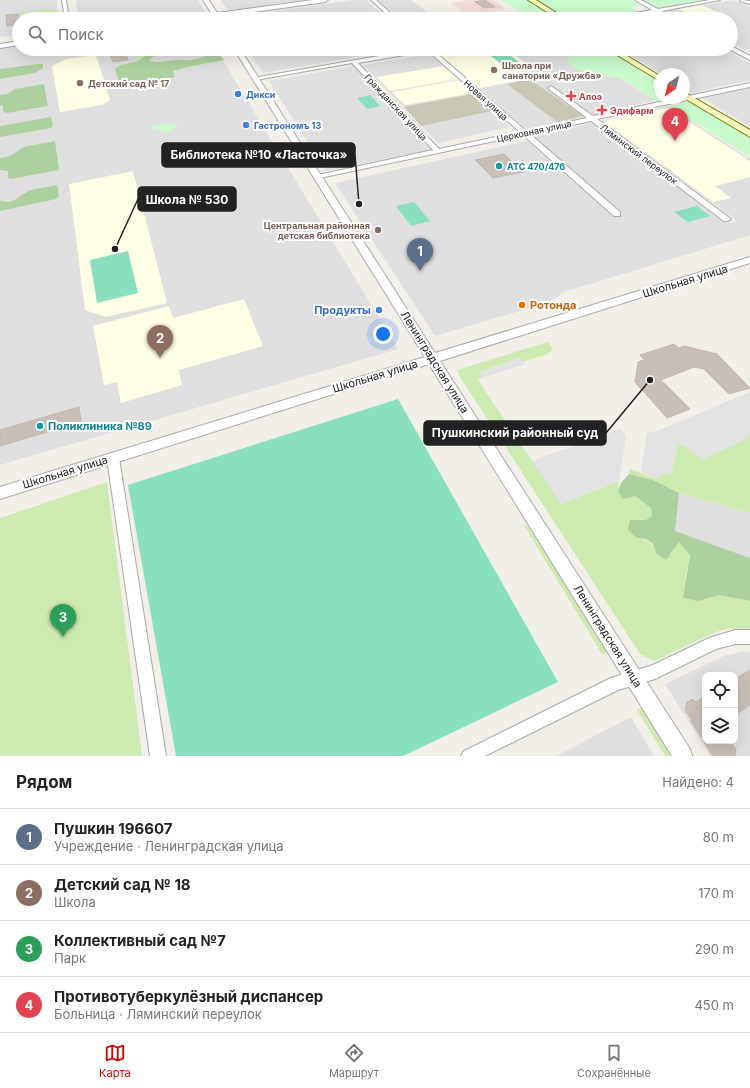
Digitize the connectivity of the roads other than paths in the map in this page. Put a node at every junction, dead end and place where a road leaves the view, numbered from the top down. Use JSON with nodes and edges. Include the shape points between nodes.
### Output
{"nodes":[{"id":1,"x":65,"y":0,"type":"edge"},
{"id":2,"x":206,"y":0,"type":"edge"},
{"id":3,"x":325,"y":0,"type":"edge"},
{"id":4,"x":373,"y":0,"type":"edge"},
{"id":5,"x":532,"y":0,"type":"edge"},
{"id":6,"x":637,"y":0,"type":"edge"},
{"id":7,"x":718,"y":0,"type":"edge"},
{"id":8,"x":742,"y":0,"type":"edge"},
{"id":9,"x":750,"y":3,"type":"edge"},
{"id":10,"x":657,"y":10,"type":"junction"},
{"id":11,"x":66,"y":12,"type":"edge"},
{"id":12,"x":214,"y":12,"type":"edge"},
{"id":13,"x":249,"y":12,"type":"edge"},
{"id":14,"x":387,"y":12,"type":"edge"},
{"id":15,"x":552,"y":12,"type":"edge"},
{"id":16,"x":645,"y":12,"type":"edge"},
{"id":17,"x":661,"y":12,"type":"edge"},
{"id":18,"x":12,"y":44,"type":"edge"},
{"id":19,"x":0,"y":46,"type":"edge"},
{"id":20,"x":738,"y":52,"type":"edge"},
{"id":21,"x":242,"y":56,"type":"edge"},
{"id":22,"x":388,"y":56,"type":"edge"},
{"id":23,"x":436,"y":56,"type":"edge"},
{"id":24,"x":622,"y":56,"type":"edge"},
{"id":25,"x":750,"y":58,"type":"edge"},
{"id":26,"x":354,"y":62,"type":"junction"},
{"id":27,"x":654,"y":75,"type":"edge"},
{"id":28,"x":256,"y":78,"type":"junction"},
{"id":29,"x":750,"y":85,"type":"edge"},
{"id":30,"x":551,"y":88,"type":"dead end"},
{"id":31,"x":690,"y":95,"type":"edge"},
{"id":32,"x":690,"y":98,"type":"edge"},
{"id":33,"x":654,"y":104,"type":"edge"},
{"id":34,"x":593,"y":119,"type":"junction"},
{"id":35,"x":523,"y":133,"type":"junction"},
{"id":36,"x":750,"y":134,"type":"edge"},
{"id":37,"x":438,"y":152,"type":"junction"},
{"id":38,"x":318,"y":177,"type":"junction"},
{"id":39,"x":617,"y":214,"type":"dead end"},
{"id":40,"x":727,"y":219,"type":"dead end"},
{"id":41,"x":750,"y":260,"type":"edge"},
{"id":42,"x":433,"y":359,"type":"junction"},
{"id":43,"x":113,"y":458,"type":"junction"},
{"id":44,"x":0,"y":492,"type":"edge"},
{"id":45,"x":750,"y":637,"type":"edge"},
{"id":46,"x":634,"y":678,"type":"junction"},
{"id":47,"x":158,"y":756,"type":"edge"},
{"id":48,"x":468,"y":756,"type":"edge"},
{"id":49,"x":683,"y":756,"type":"edge"}],
"edges":[{"from":1,"to":11,"type":"street"},
{"from":2,"to":12,"type":"street"},
{"from":3,"to":13,"type":"street"},
{"from":4,"to":14,"type":"street"},
{"from":5,"to":15,"type":"main road"},
{"from":6,"to":10,"type":"street"},
{"from":7,"to":10,"type":"street"},
{"from":8,"to":9,"type":"street"},
{"from":10,"to":16,"type":"street"},
{"from":10,"to":17,"type":"street"},
{"from":18,"to":19,"type":"street"},
{"from":20,"to":25,"type":"street"},
{"from":21,"to":28,"type":"street","name":"Ленинградская улица"},
{"from":22,"to":26,"type":"street"},
{"from":23,"to":35,"type":"street","name":"Новая улица"},
{"from":24,"to":27,"type":"main road"},
{"from":26,"to":28,"type":"street"},
{"from":26,"to":37,"type":"street","name":"Гражданская улица"},
{"from":28,"to":38,"type":"street","name":"Ленинградская улица"},
{"from":29,"to":31,"type":"street","name":"Церковная улица"},
{"from":30,"to":34,"type":"street","name":"Ляминский переулок"},
{"from":32,"to":36,"type":"main road"},
{"from":33,"to":34,"type":"street","name":"Церковная улица"},
{"from":34,"to":35,"type":"street","name":"Церковная улица"},
{"from":34,"to":40,"type":"street","name":"Ляминский переулок"},
{"from":35,"to":37,"type":"street","name":"Церковная улица"},
{"from":35,"to":39,"type":"street","name":"Новая улица"},
{"from":37,"to":38,"type":"street","name":"Церковная улица"},
{"from":38,"to":42,"type":"street","name":"Ленинградская улица"},
{"from":41,"to":42,"type":"street","name":"Школьная улица"},
{"from":42,"to":43,"type":"street","name":"Школьная улица"},
{"from":42,"to":46,"type":"street","name":"Ленинградская улица"},
{"from":43,"to":44,"type":"street","name":"Школьная улица"},
{"from":43,"to":47,"type":"street"},
{"from":45,"to":46,"type":"street","via":[[735,637],[714,643],[655,672]]},
{"from":46,"to":48,"type":"street","via":[[616,683]]},
{"from":46,"to":49,"type":"street","name":"Ленинградская улица"}]}
